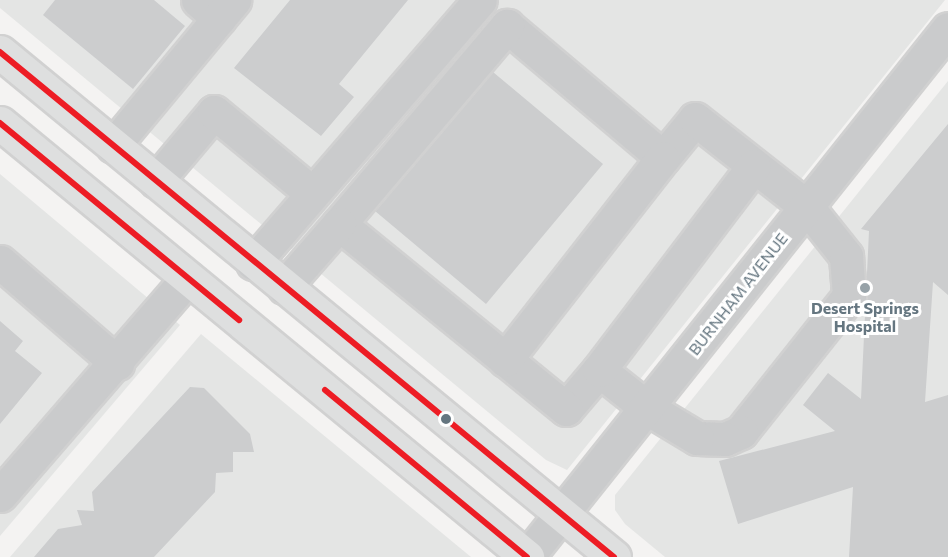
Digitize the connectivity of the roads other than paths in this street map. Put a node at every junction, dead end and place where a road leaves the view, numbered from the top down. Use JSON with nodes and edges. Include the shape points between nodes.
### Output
{"nodes":[{"id":1,"x":480,"y":0,"type":"edge"},
{"id":2,"x":217,"y":6,"type":"edge"},
{"id":3,"x":948,"y":29,"type":"edge"},
{"id":4,"x":0,"y":52,"type":"edge"},
{"id":5,"x":0,"y":80,"type":"edge"},
{"id":6,"x":0,"y":123,"type":"edge"},
{"id":7,"x":113,"y":146,"type":"junction"},
{"id":8,"x":663,"y":158,"type":"junction"},
{"id":9,"x":754,"y":166,"type":"junction"},
{"id":10,"x":156,"y":181,"type":"junction"},
{"id":11,"x":312,"y":193,"type":"junction"},
{"id":12,"x":807,"y":207,"type":"junction"},
{"id":13,"x":339,"y":224,"type":"junction"},
{"id":14,"x":0,"y":262,"type":"edge"},
{"id":15,"x":253,"y":263,"type":"junction"},
{"id":16,"x":188,"y":278,"type":"junction"},
{"id":17,"x":284,"y":287,"type":"junction"},
{"id":18,"x":505,"y":360,"type":"junction"},
{"id":19,"x":117,"y":363,"type":"junction"},
{"id":20,"x":599,"y":370,"type":"junction"},
{"id":21,"x":647,"y":408,"type":"junction"},
{"id":22,"x":0,"y":495,"type":"edge"},
{"id":23,"x":562,"y":515,"type":"junction"},
{"id":24,"x":527,"y":557,"type":"edge"},
{"id":25,"x":614,"y":557,"type":"edge"}],
"edges":[{"from":1,"to":11,"type":"street"},
{"from":2,"to":7,"type":"street"},
{"from":3,"to":12,"type":"street","name":"BURNHAM AVENUE"},
{"from":4,"to":7,"type":"main road"},
{"from":5,"to":7,"type":"main road","via":[[39,110]]},
{"from":6,"to":16,"type":"main road"},
{"from":7,"to":10,"type":"main road"},
{"from":8,"to":9,"type":"street","via":[[695,119]]},
{"from":8,"to":13,"type":"street","via":[[507,26]]},
{"from":8,"to":18,"type":"street"},
{"from":9,"to":12,"type":"street"},
{"from":9,"to":20,"type":"street"},
{"from":10,"to":11,"type":"street","via":[[214,112]]},
{"from":10,"to":15,"type":"main road"},
{"from":11,"to":15,"type":"street"},
{"from":12,"to":21,"type":"street","name":"BURNHAM AVENUE"},
{"from":12,"to":21,"type":"street","via":[[846,256],[849,296],[741,432],[725,439],[698,438]]},
{"from":13,"to":17,"type":"street"},
{"from":13,"to":18,"type":"street"},
{"from":14,"to":19,"type":"street"},
{"from":15,"to":17,"type":"main road"},
{"from":16,"to":19,"type":"street"},
{"from":16,"to":24,"type":"main road"},
{"from":17,"to":23,"type":"main road"},
{"from":18,"to":20,"type":"street","via":[[566,409]]},
{"from":19,"to":22,"type":"street"},
{"from":20,"to":21,"type":"street"},
{"from":21,"to":23,"type":"street","name":"BURNHAM AVENUE"},
{"from":23,"to":24,"type":"street","name":"BURNHAM AVENUE"},
{"from":23,"to":25,"type":"main road"}]}
